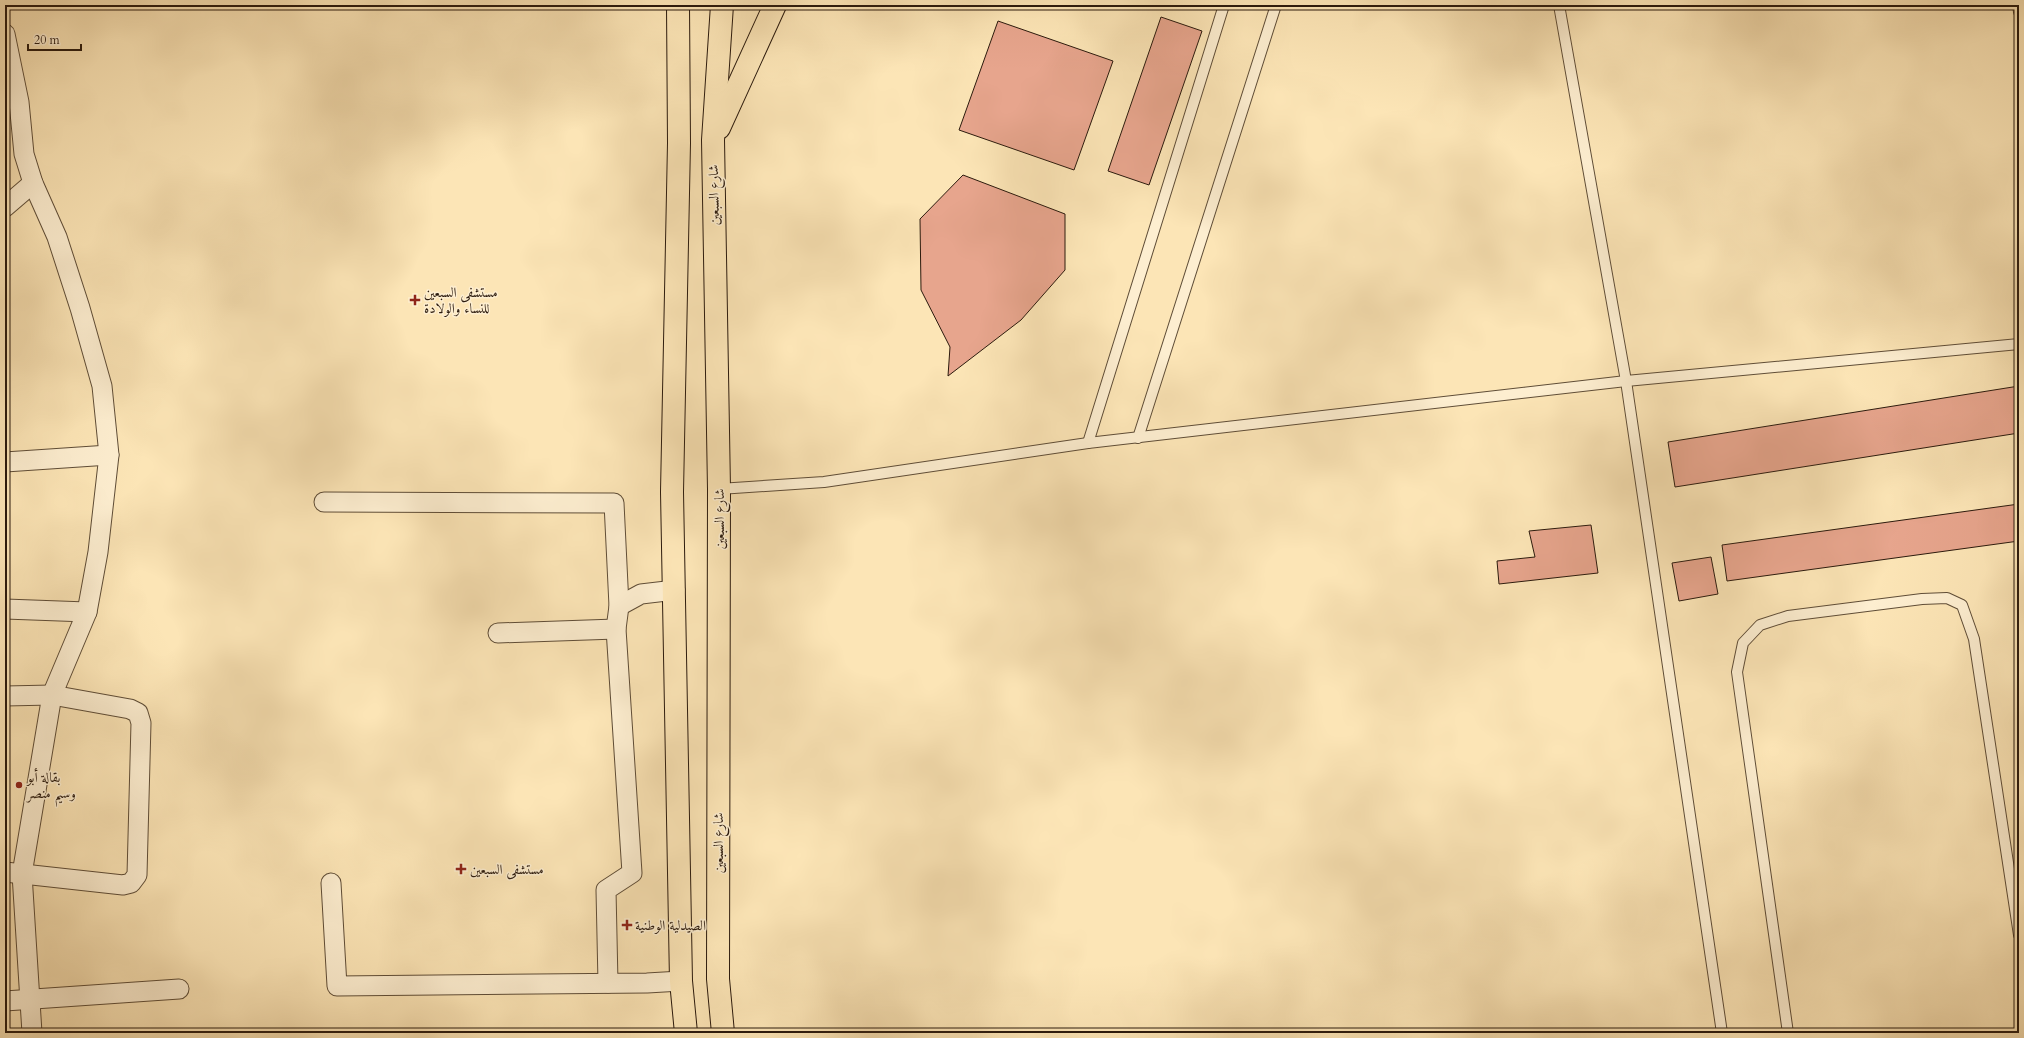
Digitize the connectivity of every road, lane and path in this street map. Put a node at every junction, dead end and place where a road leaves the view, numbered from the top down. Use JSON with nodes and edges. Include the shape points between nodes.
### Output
{"nodes":[{"id":1,"x":678,"y":5,"type":"edge"},
{"id":2,"x":722,"y":5,"type":"edge"},
{"id":3,"x":775,"y":5,"type":"edge"},
{"id":4,"x":1224,"y":5,"type":"edge"},
{"id":5,"x":1276,"y":5,"type":"edge"},
{"id":6,"x":1559,"y":5,"type":"edge"},
{"id":7,"x":2018,"y":5,"type":"edge"},
{"id":8,"x":2019,"y":12,"type":"edge"},
{"id":9,"x":5,"y":34,"type":"edge"},
{"id":10,"x":714,"y":140,"type":"junction"},
{"id":11,"x":33,"y":184,"type":"junction"},
{"id":12,"x":5,"y":207,"type":"edge"},
{"id":13,"x":2019,"y":344,"type":"edge"},
{"id":14,"x":1626,"y":381,"type":"junction"},
{"id":15,"x":1138,"y":438,"type":"junction"},
{"id":16,"x":1088,"y":443,"type":"junction"},
{"id":17,"x":110,"y":455,"type":"junction"},
{"id":18,"x":5,"y":462,"type":"edge"},
{"id":19,"x":719,"y":489,"type":"junction"},
{"id":20,"x":324,"y":502,"type":"dead end"},
{"id":21,"x":675,"y":590,"type":"junction"},
{"id":22,"x":619,"y":606,"type":"junction"},
{"id":23,"x":5,"y":609,"type":"edge"},
{"id":24,"x":87,"y":612,"type":"junction"},
{"id":25,"x":616,"y":629,"type":"junction"},
{"id":26,"x":498,"y":633,"type":"dead end"},
{"id":27,"x":52,"y":695,"type":"junction"},
{"id":28,"x":5,"y":696,"type":"edge"},
{"id":29,"x":14,"y":873,"type":"edge"},
{"id":30,"x":331,"y":883,"type":"dead end"},
{"id":31,"x":2019,"y":935,"type":"edge"},
{"id":32,"x":681,"y":981,"type":"junction"},
{"id":33,"x":608,"y":983,"type":"junction"},
{"id":34,"x":179,"y":989,"type":"dead end"},
{"id":35,"x":30,"y":999,"type":"junction"},
{"id":36,"x":5,"y":1001,"type":"edge"},
{"id":37,"x":32,"y":1033,"type":"edge"},
{"id":38,"x":686,"y":1033,"type":"edge"},
{"id":39,"x":723,"y":1033,"type":"edge"},
{"id":40,"x":1722,"y":1033,"type":"edge"},
{"id":41,"x":1788,"y":1033,"type":"edge"}],
"edges":[{"from":1,"to":21,"type":"main road","via":[[679,143],[672,492]]},
{"from":2,"to":10,"type":"main road","name":"شارع السبعين"},
{"from":3,"to":10,"type":"main road"},
{"from":4,"to":16,"type":"lane"},
{"from":5,"to":15,"type":"lane"},
{"from":6,"to":14,"type":"lane"},
{"from":7,"to":8,"type":"lane"},
{"from":9,"to":11,"type":"street","via":[[19,102],[24,154]]},
{"from":10,"to":19,"type":"main road","name":"شارع السبعين"},
{"from":11,"to":12,"type":"street"},
{"from":11,"to":17,"type":"street","via":[[57,237],[80,308],[102,386]]},
{"from":13,"to":14,"type":"lane"},
{"from":14,"to":15,"type":"lane"},
{"from":14,"to":40,"type":"lane"},
{"from":15,"to":16,"type":"lane"},
{"from":16,"to":19,"type":"lane","via":[[824,482]]},
{"from":17,"to":18,"type":"street"},
{"from":17,"to":24,"type":"street","via":[[98,552]]},
{"from":19,"to":39,"type":"main road","name":"شارع السبعين","via":[[718,979]]},
{"from":20,"to":22,"type":"street","via":[[614,503]]},
{"from":21,"to":22,"type":"street","via":[[641,594]]},
{"from":21,"to":32,"type":"main road"},
{"from":22,"to":25,"type":"street"},
{"from":23,"to":24,"type":"street"},
{"from":24,"to":27,"type":"street"},
{"from":25,"to":26,"type":"street"},
{"from":25,"to":33,"type":"street","via":[[632,873],[606,890]]},
{"from":27,"to":28,"type":"street"},
{"from":27,"to":29,"type":"street"},
{"from":27,"to":29,"type":"street","via":[[130,709],[138,713],[141,723],[137,875],[131,883],[123,885]]},
{"from":29,"to":35,"type":"street"},
{"from":30,"to":33,"type":"street","via":[[337,986]]},
{"from":31,"to":41,"type":"lane","via":[[1974,639],[1962,605],[1947,598],[1922,599],[1788,616],[1760,625],[1743,643],[1737,672]]},
{"from":32,"to":33,"type":"street"},
{"from":32,"to":38,"type":"main road"},
{"from":34,"to":35,"type":"street"},
{"from":35,"to":36,"type":"street"},
{"from":35,"to":37,"type":"street"}]}
